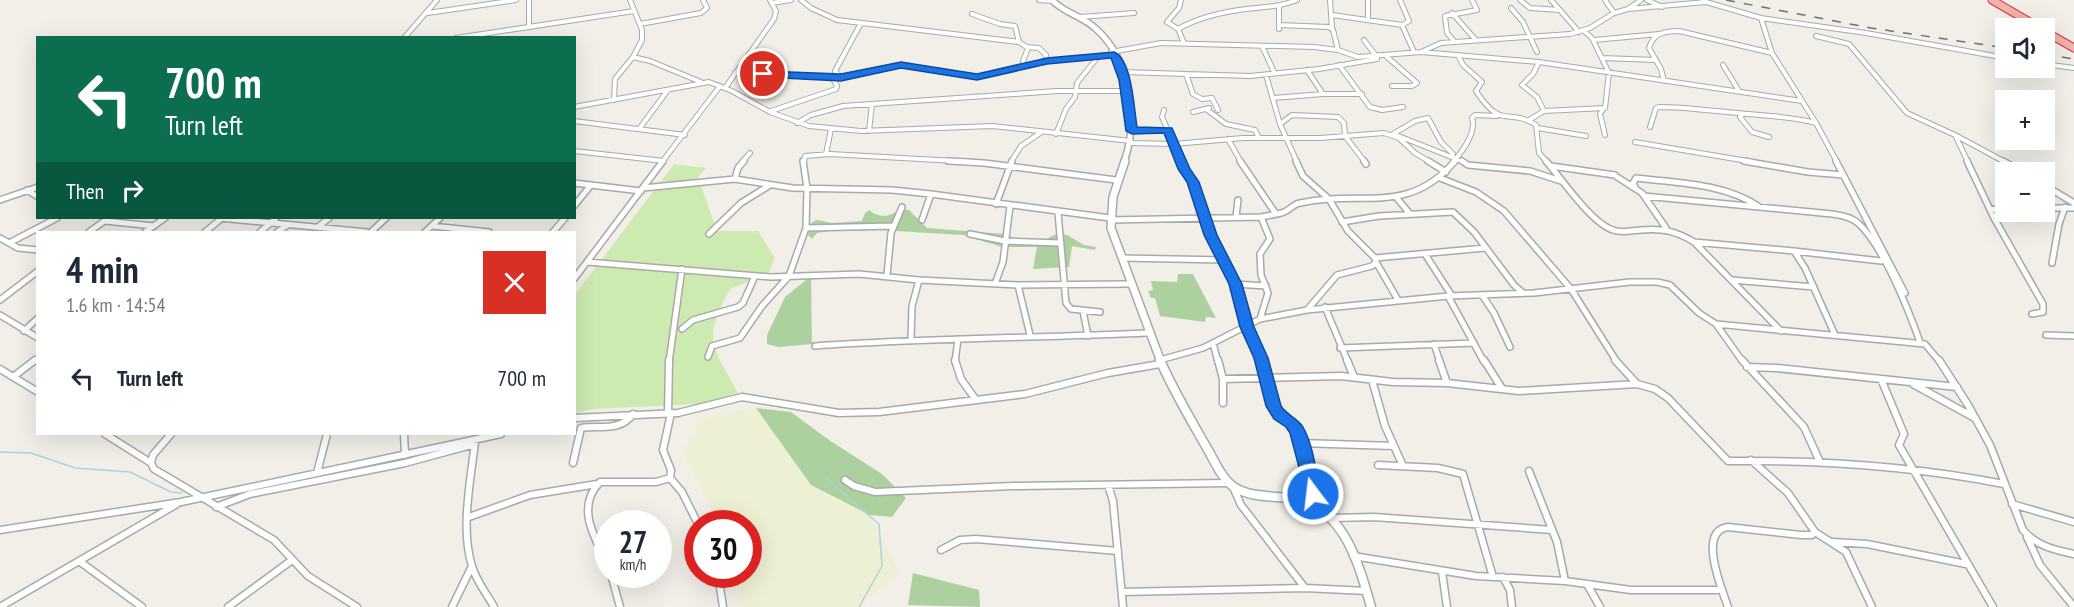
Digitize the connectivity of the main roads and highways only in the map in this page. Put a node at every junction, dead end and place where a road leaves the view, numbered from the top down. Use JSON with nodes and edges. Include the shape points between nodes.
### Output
{"nodes":[{"id":1,"x":1992,"y":0,"type":"edge"},
{"id":2,"x":2023,"y":18,"type":"edge"},
{"id":3,"x":2055,"y":37,"type":"edge"},
{"id":4,"x":2073,"y":47,"type":"edge"}],
"edges":[{"from":1,"to":2,"type":"highway"},
{"from":3,"to":4,"type":"highway"}]}
